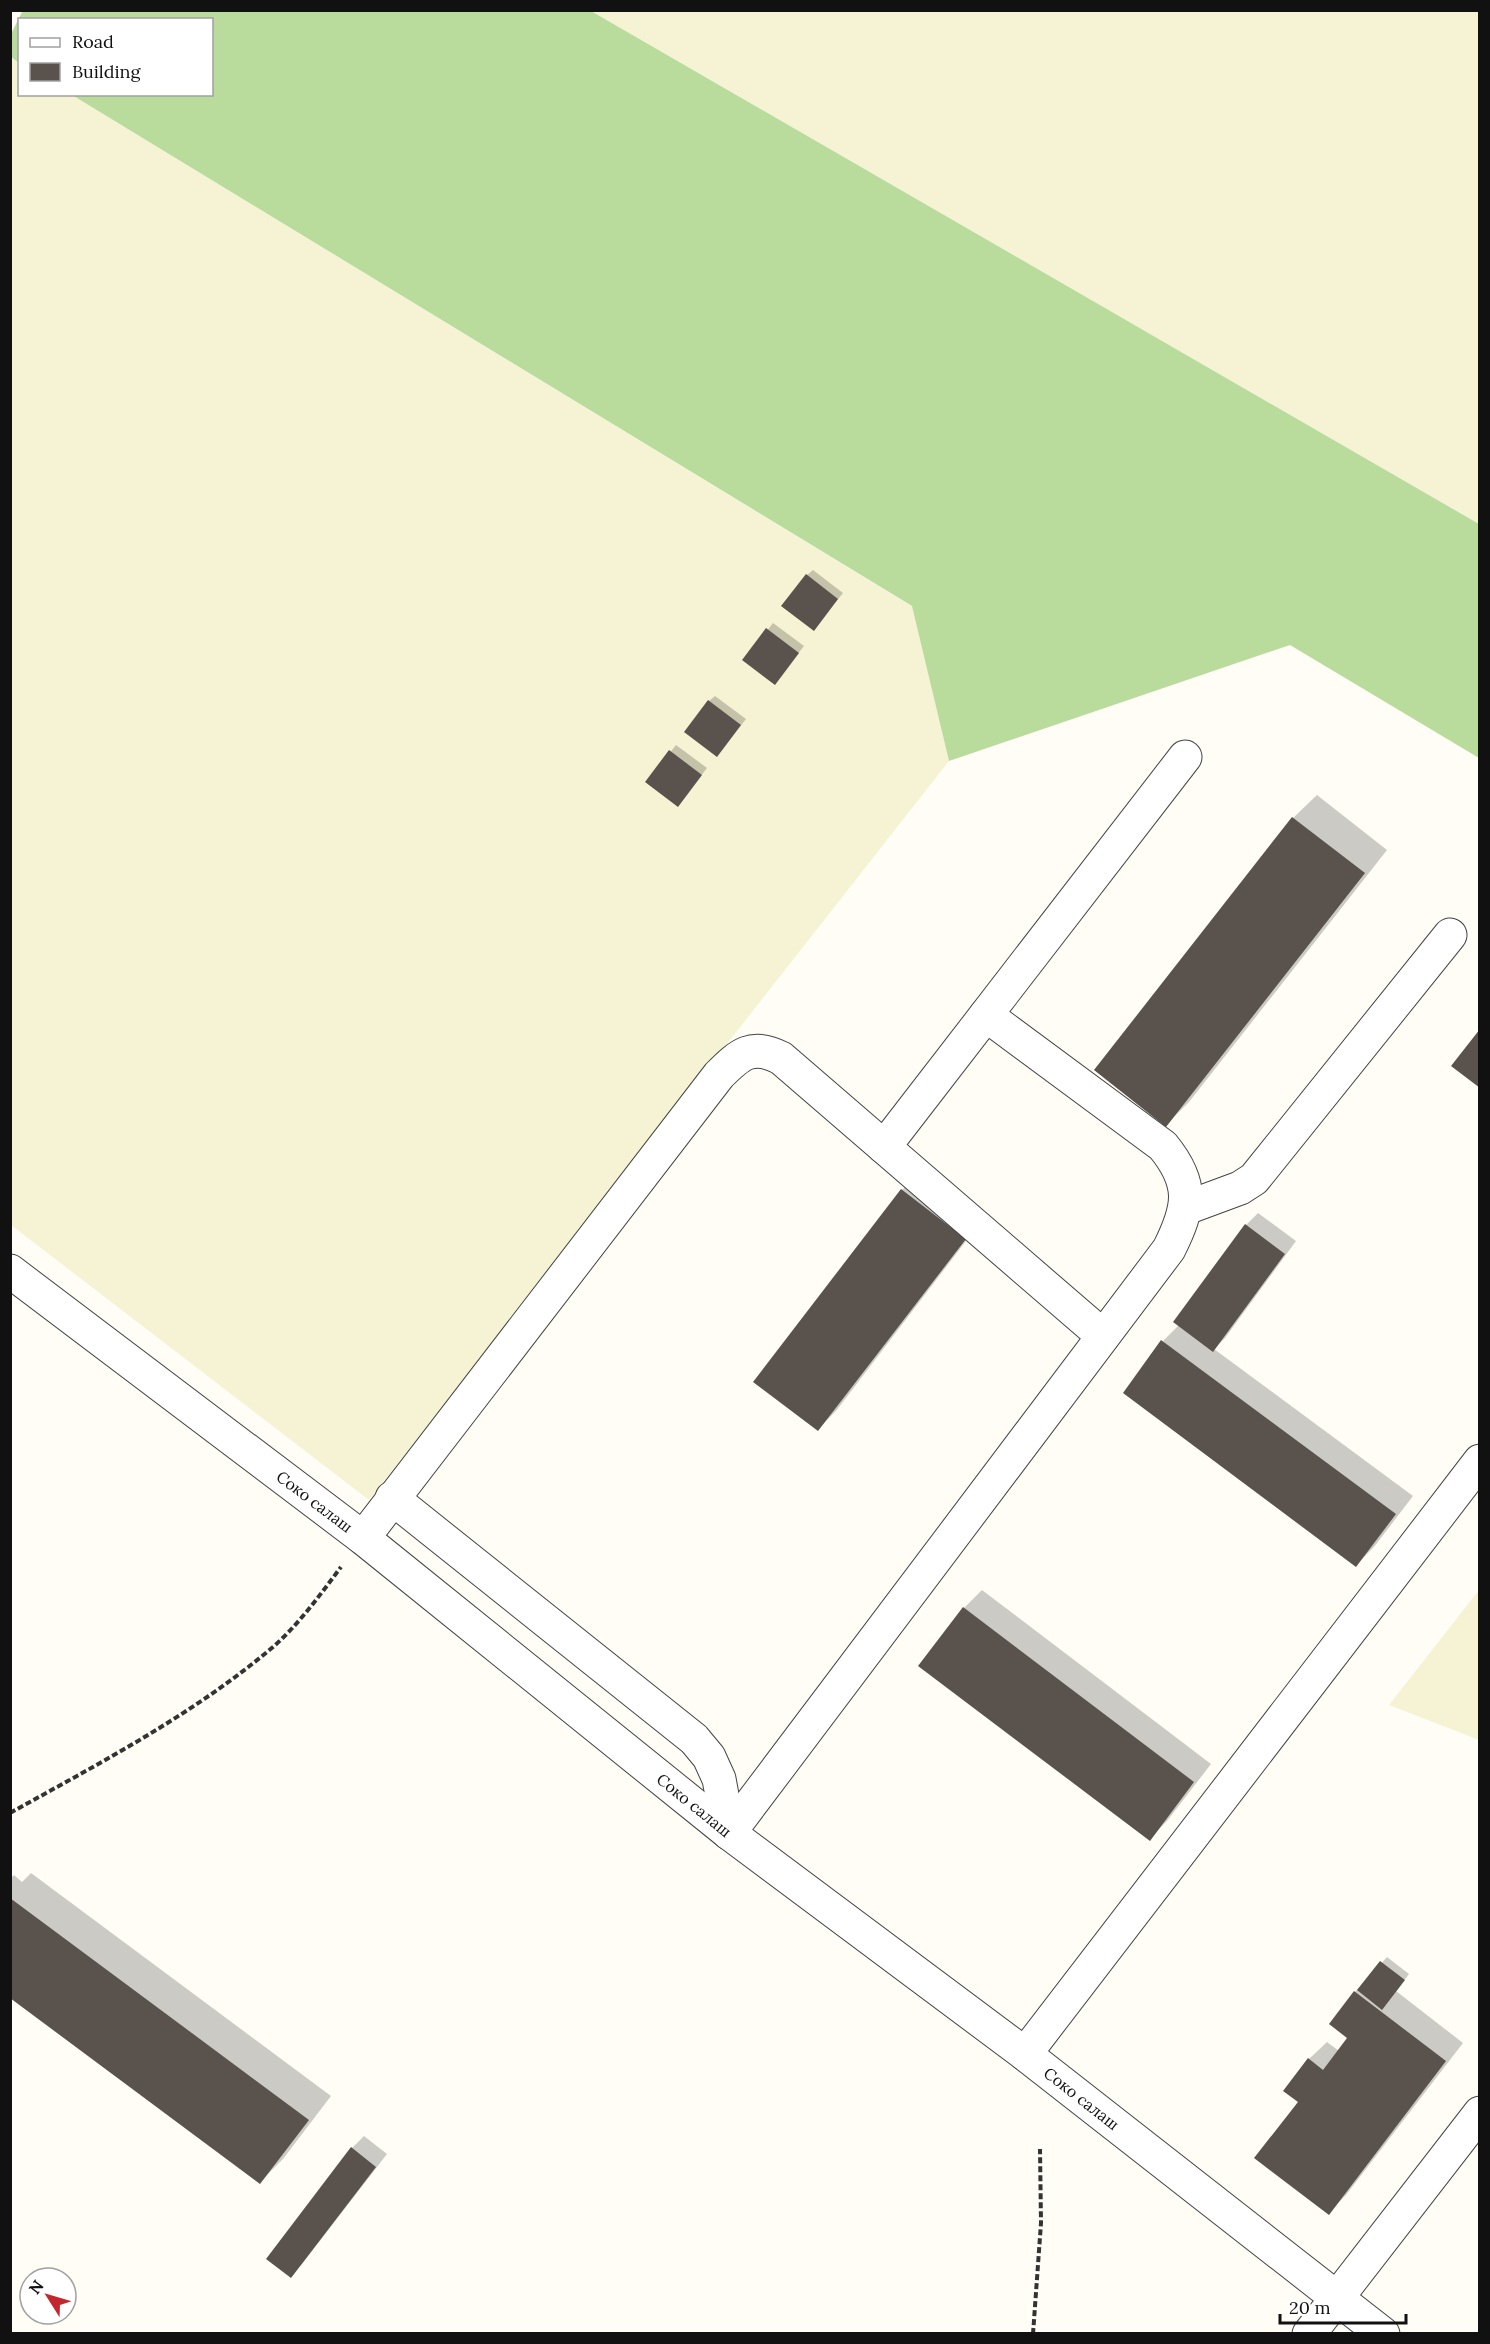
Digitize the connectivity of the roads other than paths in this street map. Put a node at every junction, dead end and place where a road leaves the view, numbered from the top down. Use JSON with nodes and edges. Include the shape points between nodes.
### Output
{"nodes":[{"id":1,"x":1185,"y":757,"type":"dead end"},
{"id":2,"x":1450,"y":935,"type":"dead end"},
{"id":3,"x":986,"y":1016,"type":"junction"},
{"id":4,"x":884,"y":1147,"type":"junction"},
{"id":5,"x":1186,"y":1208,"type":"junction"},
{"id":6,"x":10,"y":1271,"type":"edge"},
{"id":7,"x":1103,"y":1336,"type":"junction"},
{"id":8,"x":1479,"y":1461,"type":"edge"},
{"id":9,"x":392,"y":1498,"type":"junction"},
{"id":10,"x":363,"y":1538,"type":"junction"},
{"id":11,"x":729,"y":1833,"type":"junction"},
{"id":12,"x":1025,"y":2054,"type":"junction"},
{"id":13,"x":1479,"y":2112,"type":"edge"},
{"id":14,"x":1337,"y":2297,"type":"junction"},
{"id":15,"x":1309,"y":2334,"type":"edge"},
{"id":16,"x":1383,"y":2334,"type":"edge"}],
"edges":[{"from":1,"to":3,"type":"lane"},
{"from":2,"to":5,"type":"lane","via":[[1254,1179]]},
{"from":3,"to":4,"type":"lane"},
{"from":3,"to":5,"type":"lane","via":[[1163,1146],[1182,1173]]},
{"from":4,"to":7,"type":"lane"},
{"from":4,"to":9,"type":"lane","via":[[781,1058],[771,1052],[743,1053],[719,1075]]},
{"from":5,"to":7,"type":"lane","via":[[1169,1249]]},
{"from":6,"to":10,"type":"lane","name":"Соко салаш"},
{"from":7,"to":11,"type":"lane"},
{"from":8,"to":12,"type":"lane"},
{"from":9,"to":10,"type":"lane"},
{"from":9,"to":11,"type":"lane","via":[[694,1739],[710,1757],[719,1779]]},
{"from":10,"to":11,"type":"lane","name":"Соко салаш"},
{"from":11,"to":12,"type":"lane","name":"Соко салаш"},
{"from":12,"to":14,"type":"lane","name":"Соко салаш"},
{"from":13,"to":14,"type":"lane"},
{"from":14,"to":15,"type":"lane"},
{"from":14,"to":16,"type":"lane","name":"Соко салаш"}]}
